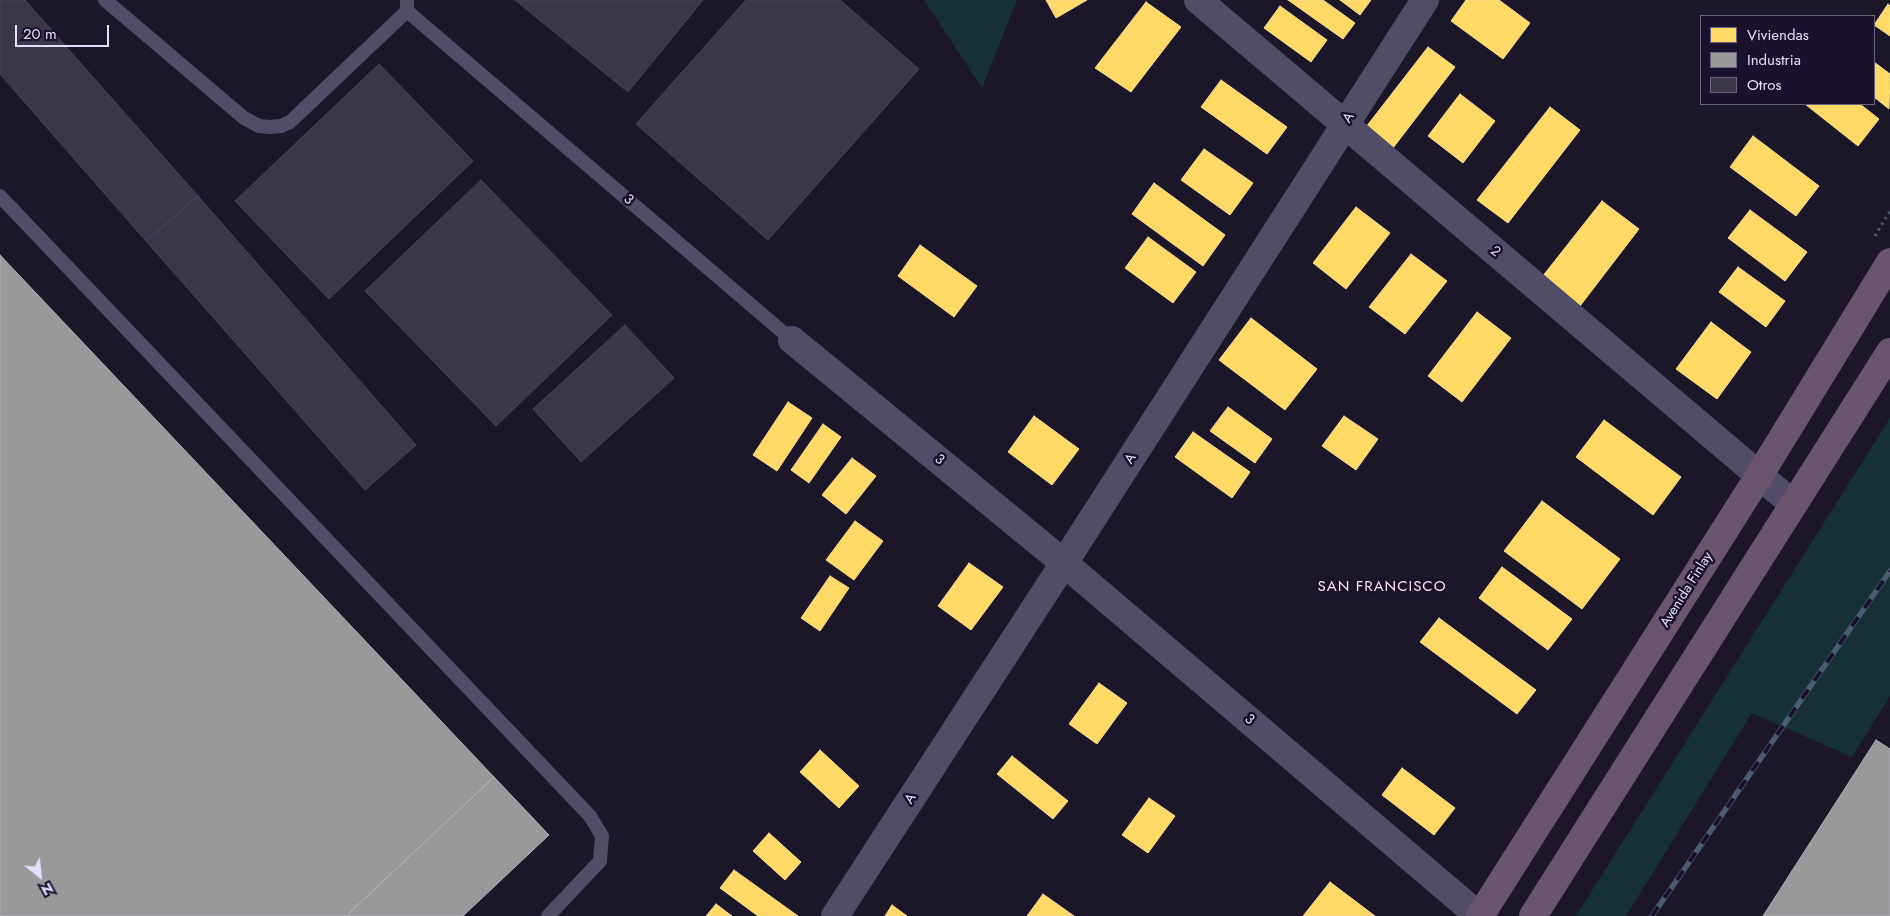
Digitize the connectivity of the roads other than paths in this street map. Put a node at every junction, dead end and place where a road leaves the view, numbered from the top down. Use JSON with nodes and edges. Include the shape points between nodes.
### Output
{"nodes":[{"id":1,"x":105,"y":0,"type":"edge"},
{"id":2,"x":1198,"y":0,"type":"edge"},
{"id":3,"x":1425,"y":0,"type":"edge"},
{"id":4,"x":407,"y":5,"type":"edge"},
{"id":5,"x":1345,"y":124,"type":"junction"},
{"id":6,"x":0,"y":196,"type":"edge"},
{"id":7,"x":1890,"y":262,"type":"edge"},
{"id":8,"x":792,"y":340,"type":"joint"},
{"id":9,"x":1890,"y":352,"type":"edge"},
{"id":10,"x":1759,"y":476,"type":"junction"},
{"id":11,"x":1793,"y":504,"type":"junction"},
{"id":12,"x":1064,"y":563,"type":"junction"},
{"id":13,"x":548,"y":916,"type":"edge"},
{"id":14,"x":835,"y":916,"type":"edge"},
{"id":15,"x":1480,"y":916,"type":"edge"},
{"id":16,"x":1532,"y":916,"type":"edge"}],
"edges":[{"from":1,"to":4,"type":"lane","via":[[244,118],[259,126],[270,127],[290,122]]},
{"from":2,"to":5,"type":"street","name":"2"},
{"from":3,"to":5,"type":"street","name":"A"},
{"from":4,"to":8,"type":"lane","name":"3"},
{"from":5,"to":10,"type":"street","name":"2"},
{"from":5,"to":12,"type":"street","name":"A"},
{"from":6,"to":13,"type":"lane","via":[[590,816],[602,836],[600,861]]},
{"from":7,"to":10,"type":"highway","name":"Avenida Finlay"},
{"from":8,"to":12,"type":"street","name":"3"},
{"from":9,"to":11,"type":"highway"},
{"from":10,"to":11,"type":"street","name":"2"},
{"from":10,"to":15,"type":"highway","name":"Avenida Finlay"},
{"from":11,"to":16,"type":"highway"},
{"from":12,"to":14,"type":"street","name":"A"},
{"from":12,"to":15,"type":"street","name":"3"}]}
